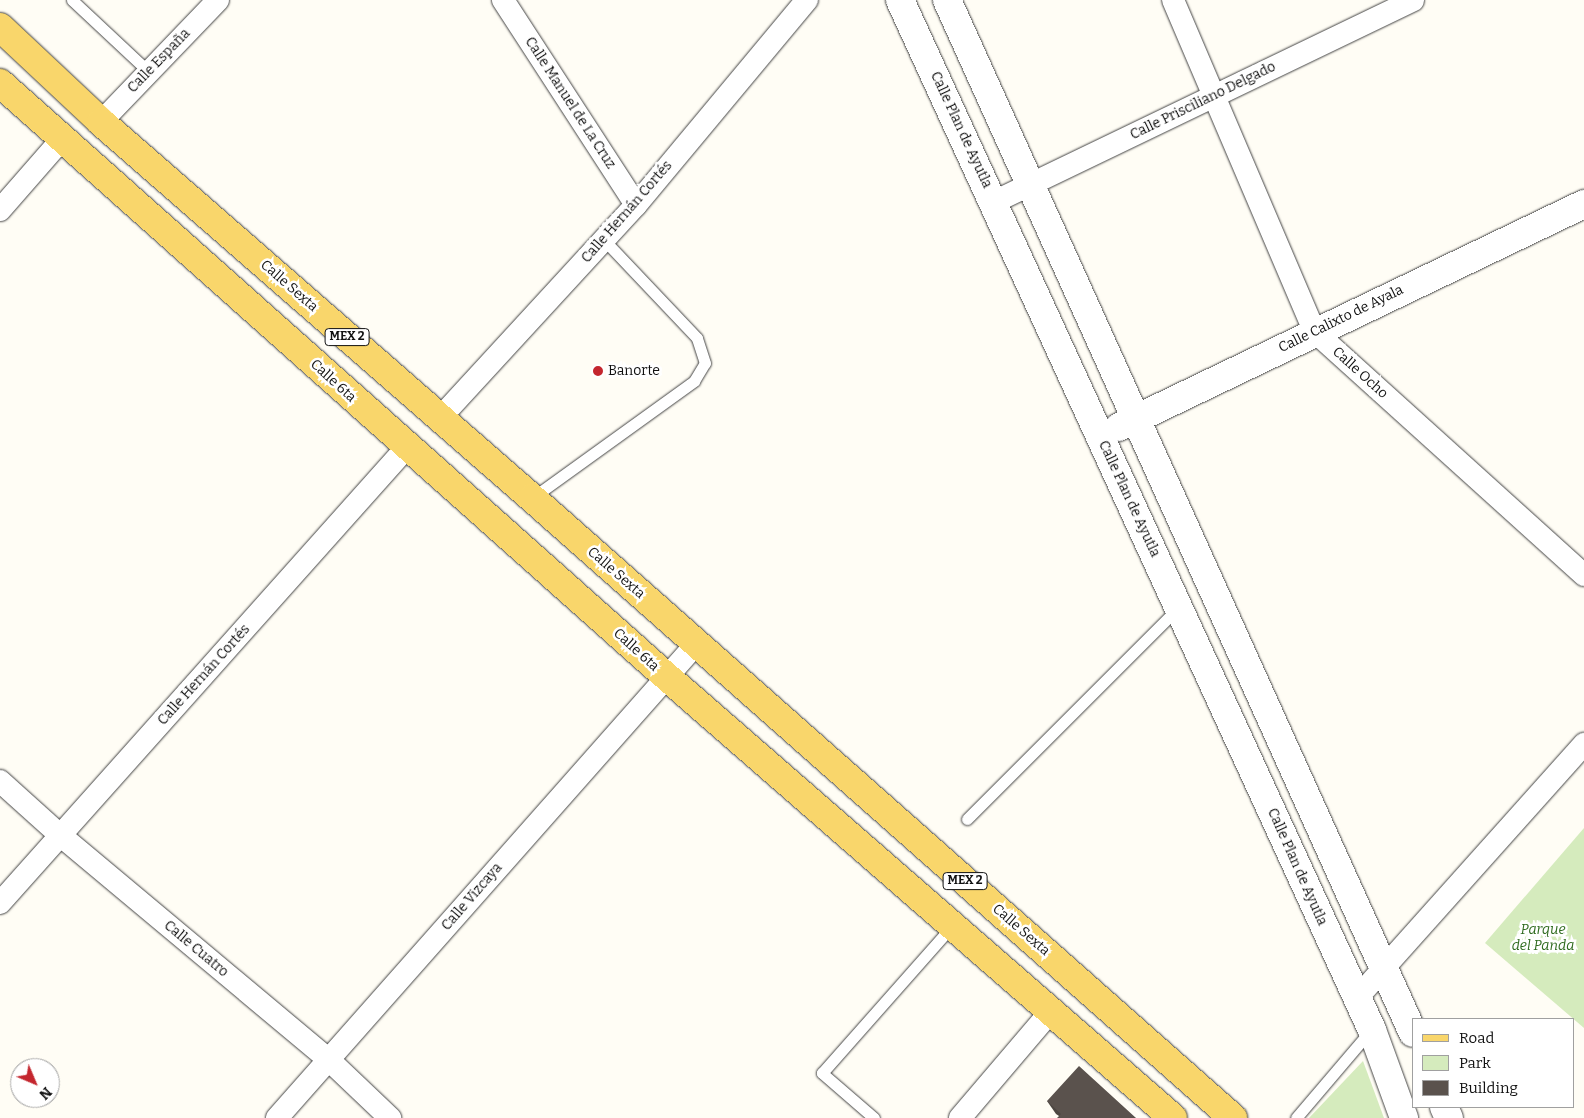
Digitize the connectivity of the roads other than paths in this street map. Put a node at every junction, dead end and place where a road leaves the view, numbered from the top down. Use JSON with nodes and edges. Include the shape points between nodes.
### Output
{"nodes":[{"id":1,"x":72,"y":0,"type":"edge"},
{"id":2,"x":218,"y":0,"type":"edge"},
{"id":3,"x":503,"y":0,"type":"edge"},
{"id":4,"x":807,"y":0,"type":"edge"},
{"id":5,"x":900,"y":0,"type":"edge"},
{"id":6,"x":947,"y":0,"type":"edge"},
{"id":7,"x":1173,"y":0,"type":"edge"},
{"id":8,"x":1413,"y":0,"type":"edge"},
{"id":9,"x":0,"y":27,"type":"edge"},
{"id":10,"x":149,"y":72,"type":"junction"},
{"id":11,"x":0,"y":83,"type":"edge"},
{"id":12,"x":1214,"y":95,"type":"junction"},
{"id":13,"x":101,"y":122,"type":"junction"},
{"id":14,"x":61,"y":140,"type":"junction"},
{"id":15,"x":1032,"y":184,"type":"junction"},
{"id":16,"x":994,"y":202,"type":"junction"},
{"id":17,"x":1584,"y":204,"type":"edge"},
{"id":18,"x":636,"y":205,"type":"junction"},
{"id":19,"x":0,"y":210,"type":"edge"},
{"id":20,"x":604,"y":240,"type":"junction"},
{"id":21,"x":1314,"y":331,"type":"junction"},
{"id":22,"x":440,"y":418,"type":"junction"},
{"id":23,"x":1135,"y":420,"type":"junction"},
{"id":24,"x":1099,"y":435,"type":"junction"},
{"id":25,"x":407,"y":447,"type":"junction"},
{"id":26,"x":532,"y":498,"type":"junction"},
{"id":27,"x":1584,"y":575,"type":"edge"},
{"id":28,"x":1179,"y":607,"type":"junction"},
{"id":29,"x":697,"y":644,"type":"junction"},
{"id":30,"x":666,"y":677,"type":"junction"},
{"id":31,"x":1584,"y":744,"type":"edge"},
{"id":32,"x":0,"y":781,"type":"edge"},
{"id":33,"x":967,"y":819,"type":"dead end"},
{"id":34,"x":60,"y":835,"type":"junction"},
{"id":35,"x":0,"y":903,"type":"edge"},
{"id":36,"x":952,"y":925,"type":"junction"},
{"id":37,"x":1384,"y":970,"type":"junction"},
{"id":38,"x":1357,"y":998,"type":"junction"},
{"id":39,"x":1051,"y":1011,"type":"junction"},
{"id":40,"x":1372,"y":1030,"type":"junction"},
{"id":41,"x":1412,"y":1031,"type":"edge"},
{"id":42,"x":328,"y":1060,"type":"junction"},
{"id":43,"x":277,"y":1118,"type":"edge"},
{"id":44,"x":390,"y":1118,"type":"edge"},
{"id":45,"x":874,"y":1118,"type":"edge"},
{"id":46,"x":960,"y":1118,"type":"edge"},
{"id":47,"x":1174,"y":1118,"type":"edge"},
{"id":48,"x":1233,"y":1118,"type":"edge"},
{"id":49,"x":1296,"y":1118,"type":"edge"},
{"id":50,"x":1404,"y":1118,"type":"edge"}],
"edges":[{"from":1,"to":10,"type":"lane"},
{"from":2,"to":10,"type":"street","name":"Calle España"},
{"from":3,"to":18,"type":"street","name":"Calle Manuel de La Cruz"},
{"from":4,"to":18,"type":"street","name":"Calle Hernán Cortés"},
{"from":5,"to":16,"type":"street","name":"Calle Plan de Ayutla"},
{"from":6,"to":15,"type":"street"},
{"from":7,"to":12,"type":"street","name":"Calle Ocho"},
{"from":8,"to":12,"type":"street","name":"Calle Prisciliano Delgado"},
{"from":9,"to":13,"type":"main road","name":"Calle Sexta","number":"MEX 2"},
{"from":10,"to":13,"type":"street","name":"Calle España"},
{"from":11,"to":14,"type":"main road","name":"Calle 6ta","number":"MEX 2"},
{"from":12,"to":15,"type":"street","name":"Calle Prisciliano Delgado"},
{"from":12,"to":21,"type":"street","name":"Calle Ocho"},
{"from":13,"to":22,"type":"main road","name":"Calle Sexta","number":"MEX 2"},
{"from":14,"to":19,"type":"street"},
{"from":14,"to":25,"type":"main road","name":"Calle 6ta","number":"MEX 2"},
{"from":15,"to":16,"type":"street","name":"Calle Prisciliano Delgado"},
{"from":15,"to":23,"type":"street"},
{"from":16,"to":24,"type":"street","name":"Calle Plan de Ayutla"},
{"from":17,"to":21,"type":"street","name":"Calle Calixto de Ayala"},
{"from":18,"to":20,"type":"street","name":"Calle Hernán Cortés"},
{"from":20,"to":22,"type":"street","name":"Calle Hernán Cortés"},
{"from":20,"to":26,"type":"lane","via":[[697,338],[705,363],[694,381]]},
{"from":21,"to":23,"type":"street","name":"Calle Calixto de Ayala"},
{"from":21,"to":27,"type":"street","name":"Calle Ocho"},
{"from":22,"to":26,"type":"main road","name":"Calle Sexta","number":"MEX 2"},
{"from":23,"to":24,"type":"street","name":"Calle Calixto de Ayala"},
{"from":23,"to":37,"type":"street"},
{"from":24,"to":28,"type":"street","name":"Calle Plan de Ayutla"},
{"from":25,"to":30,"type":"main road","name":"Calle 6ta","number":"MEX 2"},
{"from":25,"to":34,"type":"street","name":"Calle Hernán Cortés"},
{"from":26,"to":29,"type":"main road","name":"Calle Sexta","number":"MEX 2"},
{"from":28,"to":33,"type":"lane"},
{"from":28,"to":38,"type":"street","name":"Calle Plan de Ayutla"},
{"from":29,"to":30,"type":"street","name":"Calle Vizcaya"},
{"from":29,"to":48,"type":"main road","name":"Calle Sexta","number":"MEX 2"},
{"from":30,"to":36,"type":"main road","number":"MEX 2"},
{"from":30,"to":42,"type":"street","name":"Calle Vizcaya"},
{"from":31,"to":37,"type":"street"},
{"from":32,"to":34,"type":"street","name":"Calle Cuatro"},
{"from":34,"to":35,"type":"street","name":"Calle Hernán Cortés"},
{"from":34,"to":42,"type":"street","name":"Calle Cuatro"},
{"from":36,"to":39,"type":"main road","number":"MEX 2"},
{"from":36,"to":45,"type":"lane","via":[[822,1073]]},
{"from":37,"to":38,"type":"street"},
{"from":37,"to":41,"type":"street"},
{"from":38,"to":40,"type":"street","name":"Calle Plan de Ayutla"},
{"from":39,"to":46,"type":"street"},
{"from":39,"to":47,"type":"main road","number":"MEX 2"},
{"from":40,"to":49,"type":"lane"},
{"from":40,"to":50,"type":"street","name":"Calle Plan de Ayutla"},
{"from":42,"to":43,"type":"street","name":"Calle Vizcaya"},
{"from":42,"to":44,"type":"street","name":"Calle Cuatro"}]}
